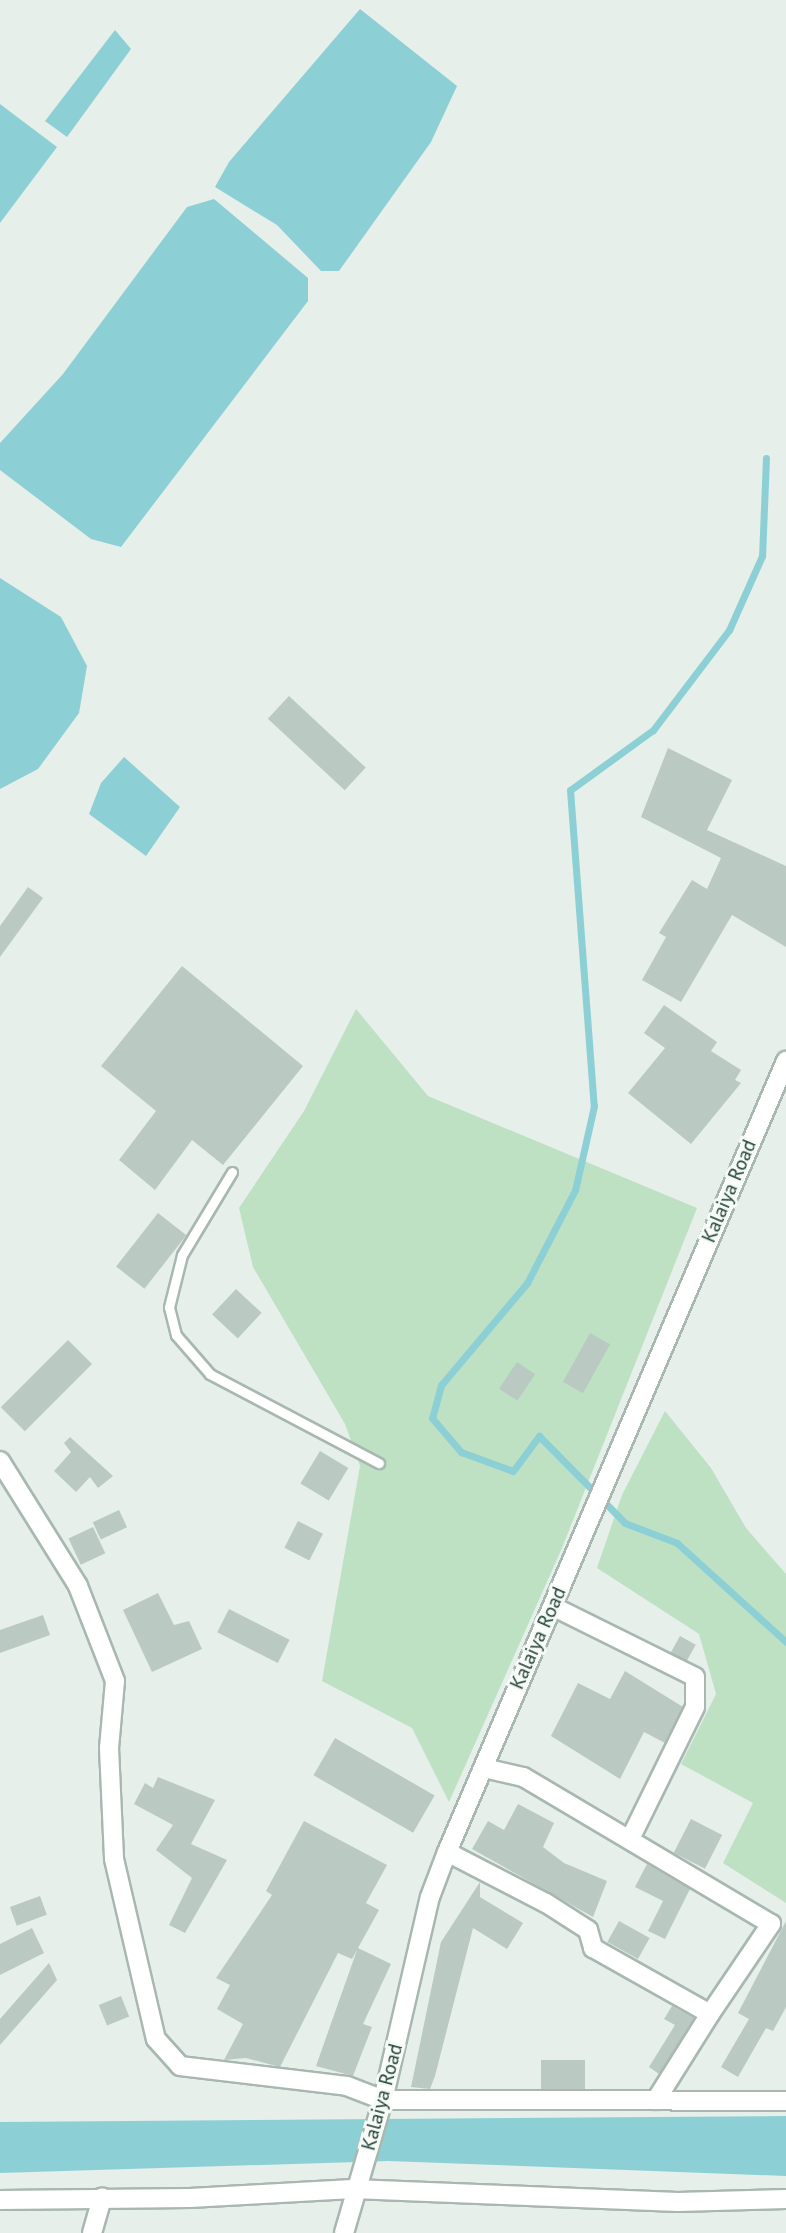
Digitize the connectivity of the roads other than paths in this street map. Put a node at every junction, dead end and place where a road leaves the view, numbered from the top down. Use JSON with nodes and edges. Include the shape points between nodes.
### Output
{"nodes":[{"id":1,"x":786,"y":1061,"type":"edge"},
{"id":2,"x":232,"y":1172,"type":"dead end"},
{"id":3,"x":0,"y":1461,"type":"edge"},
{"id":4,"x":379,"y":1463,"type":"dead end"},
{"id":5,"x":554,"y":1607,"type":"junction"},
{"id":6,"x":484,"y":1768,"type":"junction"},
{"id":7,"x":630,"y":1839,"type":"junction"},
{"id":8,"x":447,"y":1852,"type":"junction"},
{"id":9,"x":710,"y":2014,"type":"junction"},
{"id":10,"x":383,"y":2100,"type":"junction"},
{"id":11,"x":656,"y":2100,"type":"junction"},
{"id":12,"x":786,"y":2101,"type":"edge"},
{"id":13,"x":353,"y":2189,"type":"junction"},
{"id":14,"x":102,"y":2198,"type":"junction"},
{"id":15,"x":786,"y":2199,"type":"edge"},
{"id":16,"x":0,"y":2200,"type":"edge"},
{"id":17,"x":92,"y":2233,"type":"edge"},
{"id":18,"x":344,"y":2233,"type":"edge"}],
"edges":[{"from":1,"to":5,"type":"street","name":"Kalaiya Road"},
{"from":2,"to":4,"type":"lane","via":[[182,1255],[169,1307],[176,1335],[210,1374]]},
{"from":3,"to":10,"type":"street","via":[[78,1586],[116,1681],[110,1748],[114,1859],[156,2039],[180,2066],[347,2085]]},
{"from":5,"to":6,"type":"street","name":"Kalaiya Road"},
{"from":5,"to":7,"type":"street","via":[[694,1677],[695,1707]]},
{"from":6,"to":7,"type":"street","via":[[524,1777]]},
{"from":6,"to":8,"type":"street","name":"Kalaiya Road"},
{"from":7,"to":9,"type":"street","via":[[771,1924]]},
{"from":8,"to":9,"type":"street","via":[[546,1903],[588,1930],[593,1948]]},
{"from":8,"to":10,"type":"street","name":"Kalaiya Road","via":[[430,1897]]},
{"from":9,"to":11,"type":"street"},
{"from":10,"to":11,"type":"street"},
{"from":10,"to":13,"type":"street","name":"Kalaiya Road","via":[[364,2167]]},
{"from":11,"to":12,"type":"street"},
{"from":13,"to":14,"type":"street"},
{"from":13,"to":15,"type":"street","via":[[678,2202]]},
{"from":13,"to":18,"type":"street","name":"Kalaiya Road"},
{"from":14,"to":16,"type":"street"},
{"from":14,"to":17,"type":"street"}]}
